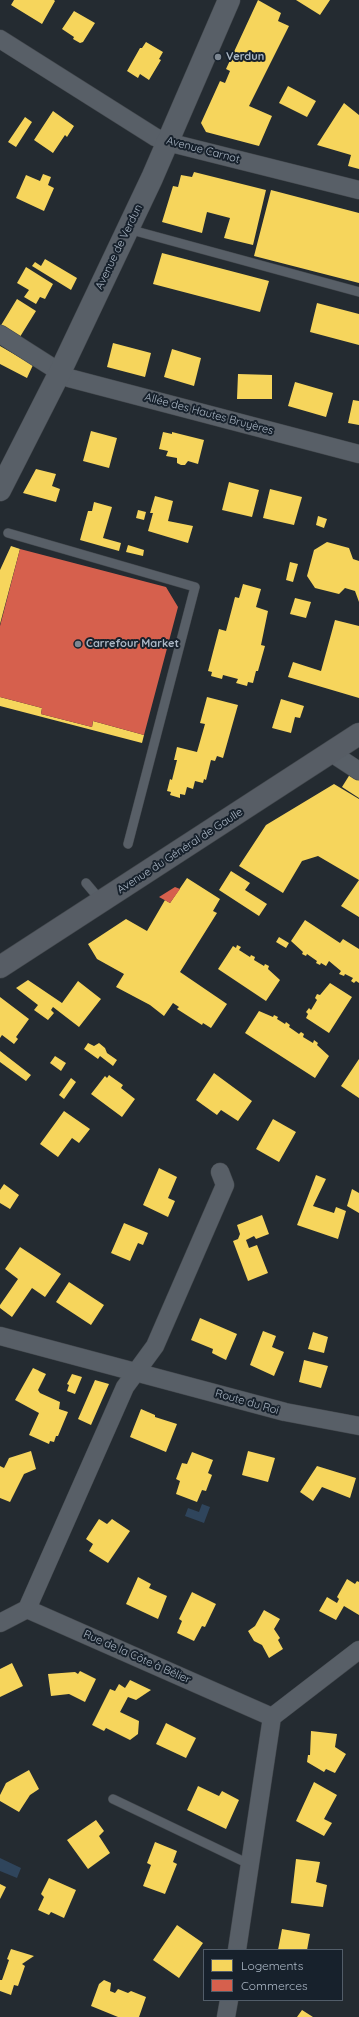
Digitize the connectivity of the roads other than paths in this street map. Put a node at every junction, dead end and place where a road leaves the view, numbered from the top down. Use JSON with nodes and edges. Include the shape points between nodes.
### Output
{"nodes":[{"id":1,"x":229,"y":0,"type":"edge"},
{"id":2,"x":0,"y":39,"type":"edge"},
{"id":3,"x":167,"y":142,"type":"junction"},
{"id":4,"x":359,"y":190,"type":"edge"},
{"id":5,"x":128,"y":229,"type":"junction"},
{"id":6,"x":359,"y":292,"type":"edge"},
{"id":7,"x":0,"y":334,"type":"edge"},
{"id":8,"x":60,"y":372,"type":"junction"},
{"id":9,"x":359,"y":454,"type":"edge"},
{"id":10,"x":0,"y":490,"type":"edge"},
{"id":11,"x":8,"y":533,"type":"dead end"},
{"id":12,"x":359,"y":734,"type":"edge"},
{"id":13,"x":330,"y":752,"type":"junction"},
{"id":14,"x":359,"y":771,"type":"edge"},
{"id":15,"x":128,"y":844,"type":"dead end"},
{"id":16,"x":86,"y":883,"type":"dead end"},
{"id":17,"x":102,"y":902,"type":"junction"},
{"id":18,"x":0,"y":967,"type":"edge"},
{"id":19,"x":220,"y":1172,"type":"dead end"},
{"id":20,"x":0,"y":1336,"type":"edge"},
{"id":21,"x":136,"y":1371,"type":"junction"},
{"id":22,"x":359,"y":1426,"type":"edge"},
{"id":23,"x":27,"y":1609,"type":"junction"},
{"id":24,"x":0,"y":1623,"type":"edge"},
{"id":25,"x":359,"y":1650,"type":"edge"},
{"id":26,"x":272,"y":1717,"type":"junction"},
{"id":27,"x":112,"y":1799,"type":"dead end"},
{"id":28,"x":251,"y":1865,"type":"junction"},
{"id":29,"x":237,"y":1949,"type":"edge"},
{"id":30,"x":229,"y":2001,"type":"edge"},
{"id":31,"x":226,"y":2017,"type":"edge"}],
"edges":[{"from":1,"to":3,"type":"street","name":"Avenue de Verdun"},
{"from":2,"to":3,"type":"street","name":"Avenue Carnot","via":[[155,137]]},
{"from":3,"to":4,"type":"street","name":"Avenue Carnot"},
{"from":3,"to":5,"type":"street","name":"Avenue de Verdun"},
{"from":5,"to":6,"type":"lane"},
{"from":5,"to":8,"type":"street","name":"Avenue de Verdun"},
{"from":7,"to":8,"type":"street","name":"Allée des Hautes Bruyères"},
{"from":8,"to":9,"type":"street","name":"Allée des Hautes Bruyères","via":[[69,378]]},
{"from":8,"to":10,"type":"street","name":"Avenue de Verdun"},
{"from":11,"to":15,"type":"lane","via":[[195,586]]},
{"from":12,"to":13,"type":"main road","name":"Avenue du Général de Gaulle"},
{"from":13,"to":14,"type":"street"},
{"from":13,"to":17,"type":"main road","name":"Avenue du Général de Gaulle"},
{"from":16,"to":17,"type":"lane"},
{"from":17,"to":18,"type":"main road","name":"Avenue du Général de Gaulle"},
{"from":19,"to":21,"type":"street","via":[[225,1185],[155,1346]]},
{"from":20,"to":21,"type":"street","name":"Route du Roi"},
{"from":21,"to":22,"type":"street","name":"Route du Roi","via":[[285,1412]]},
{"from":21,"to":23,"type":"street","via":[[125,1387]]},
{"from":23,"to":24,"type":"street"},
{"from":23,"to":26,"type":"street","name":"Rue de la Côte à Bélier"},
{"from":25,"to":26,"type":"street"},
{"from":26,"to":28,"type":"street"},
{"from":27,"to":28,"type":"lane"},
{"from":28,"to":29,"type":"street"},
{"from":30,"to":31,"type":"street"}]}
